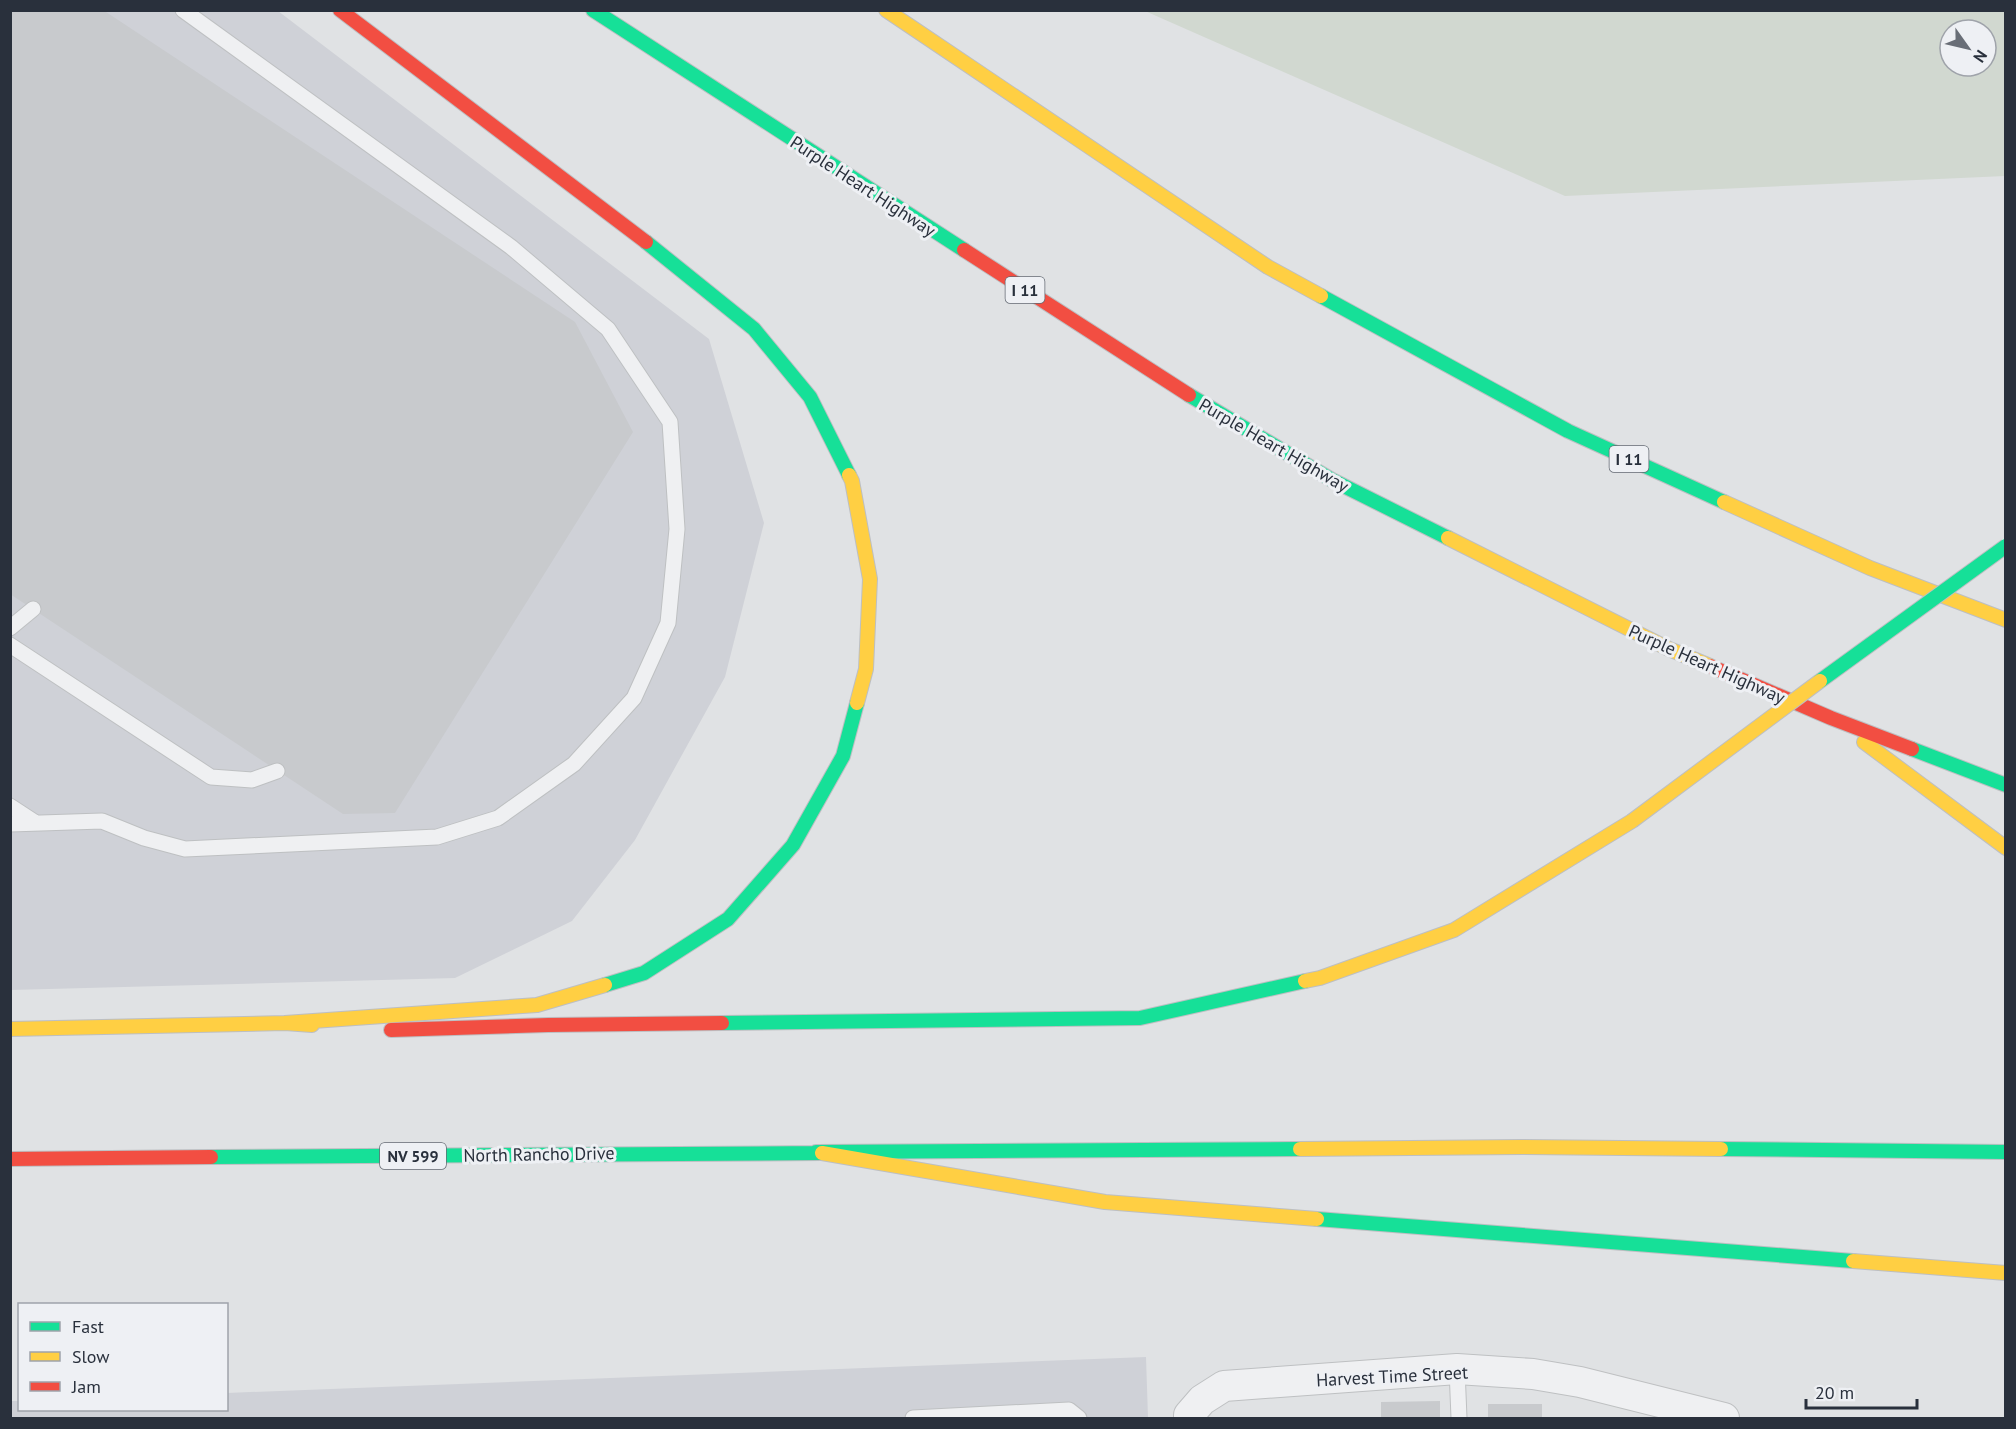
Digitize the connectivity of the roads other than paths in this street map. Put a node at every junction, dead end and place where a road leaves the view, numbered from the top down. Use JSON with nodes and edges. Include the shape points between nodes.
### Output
{"nodes":[{"id":1,"x":183,"y":10,"type":"edge"},
{"id":2,"x":340,"y":10,"type":"edge"},
{"id":3,"x":593,"y":10,"type":"edge"},
{"id":4,"x":886,"y":10,"type":"edge"},
{"id":5,"x":2006,"y":546,"type":"edge"},
{"id":6,"x":33,"y":609,"type":"dead end"},
{"id":7,"x":2006,"y":620,"type":"edge"},
{"id":8,"x":10,"y":628,"type":"edge"},
{"id":9,"x":10,"y":645,"type":"edge"},
{"id":10,"x":1831,"y":718,"type":"junction"},
{"id":11,"x":277,"y":771,"type":"dead end"},
{"id":12,"x":2006,"y":785,"type":"edge"},
{"id":13,"x":10,"y":806,"type":"edge"},
{"id":14,"x":36,"y":823,"type":"junction"},
{"id":15,"x":10,"y":824,"type":"edge"},
{"id":16,"x":2006,"y":848,"type":"edge"},
{"id":17,"x":285,"y":1023,"type":"junction"},
{"id":18,"x":10,"y":1029,"type":"edge"},
{"id":19,"x":816,"y":1152,"type":"junction"},
{"id":20,"x":2006,"y":1152,"type":"edge"},
{"id":21,"x":10,"y":1159,"type":"edge"},
{"id":22,"x":2006,"y":1273,"type":"edge"},
{"id":23,"x":1457,"y":1369,"type":"junction"},
{"id":24,"x":1196,"y":1409,"type":"edge"},
{"id":25,"x":913,"y":1419,"type":"edge"},
{"id":26,"x":1078,"y":1419,"type":"edge"},
{"id":27,"x":1459,"y":1419,"type":"edge"},
{"id":28,"x":1724,"y":1419,"type":"edge"}],
"edges":[{"from":1,"to":14,"type":"lane","via":[[512,247],[608,329],[670,422],[677,529],[668,623],[634,698],[574,764],[498,818],[436,837],[185,849],[102,821]]},
{"from":2,"to":17,"type":"main road","via":[[682,269],[754,329],[810,397],[852,481],[870,579],[866,669],[843,756],[793,845],[728,919],[644,973],[537,1005]]},
{"from":3,"to":10,"type":"main road","name":"Purple Heart Highway","number":"I 11","via":[[1165,381],[1332,480],[1669,649]]},
{"from":4,"to":7,"type":"main road","number":"I 11","via":[[1268,267],[1558,426],[1870,568]]},
{"from":5,"to":17,"type":"main road","bridge":true,"via":[[1632,821],[1454,930],[1320,978],[1140,1018],[384,1030]]},
{"from":6,"to":8,"type":"lane"},
{"from":9,"to":11,"type":"lane","via":[[211,777],[252,780]]},
{"from":10,"to":12,"type":"main road","name":"Purple Heart Highway","number":"I 11"},
{"from":10,"to":16,"type":"main road"},
{"from":13,"to":14,"type":"lane"},
{"from":14,"to":15,"type":"lane"},
{"from":17,"to":18,"type":"main road"},
{"from":19,"to":20,"type":"main road","via":[[1510,1147]]},
{"from":19,"to":21,"type":"main road","name":"North Rancho Drive","number":"NV 599"},
{"from":19,"to":22,"type":"main road","via":[[1104,1202]]},
{"from":23,"to":24,"type":"street","name":"Harvest Time Street","via":[[1224,1386]]},
{"from":23,"to":27,"type":"lane"},
{"from":23,"to":28,"type":"street","name":"Harvest Time Street","via":[[1533,1374],[1580,1382]]},
{"from":25,"to":26,"type":"lane","via":[[1069,1410]]}]}
